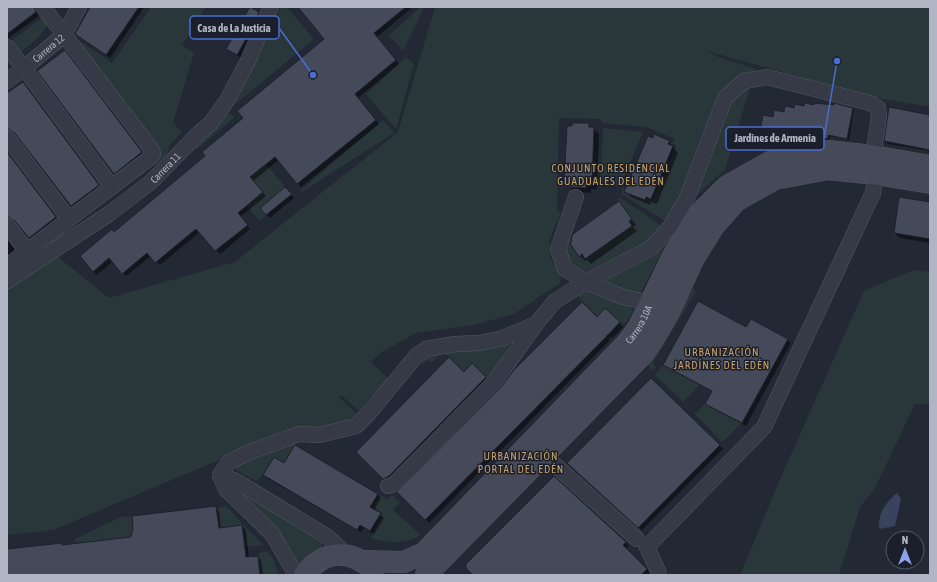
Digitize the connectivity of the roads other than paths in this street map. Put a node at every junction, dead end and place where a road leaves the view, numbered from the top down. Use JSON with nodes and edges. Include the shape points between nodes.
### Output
{"nodes":[{"id":1,"x":43,"y":7,"type":"edge"},
{"id":2,"x":79,"y":7,"type":"edge"},
{"id":3,"x":271,"y":7,"type":"edge"},
{"id":4,"x":64,"y":35,"type":"junction"},
{"id":5,"x":7,"y":47,"type":"edge"},
{"id":6,"x":24,"y":68,"type":"junction"},
{"id":7,"x":7,"y":81,"type":"edge"},
{"id":8,"x":7,"y":137,"type":"edge"},
{"id":9,"x":874,"y":165,"type":"junction"},
{"id":10,"x":930,"y":166,"type":"edge"},
{"id":11,"x":930,"y":183,"type":"edge"},
{"id":12,"x":112,"y":187,"type":"junction"},
{"id":13,"x":576,"y":197,"type":"dead end"},
{"id":14,"x":69,"y":219,"type":"junction"},
{"id":15,"x":7,"y":225,"type":"edge"},
{"id":16,"x":27,"y":251,"type":"junction"},
{"id":17,"x":7,"y":266,"type":"edge"},
{"id":18,"x":7,"y":281,"type":"edge"},
{"id":19,"x":586,"y":282,"type":"junction"},
{"id":20,"x":650,"y":303,"type":"junction"},
{"id":21,"x":536,"y":324,"type":"junction"},
{"id":22,"x":555,"y":465,"type":"dead end"},
{"id":23,"x":220,"y":475,"type":"junction"},
{"id":24,"x":388,"y":486,"type":"dead end"},
{"id":25,"x":638,"y":539,"type":"dead end"},
{"id":26,"x":362,"y":563,"type":"edge"},
{"id":27,"x":431,"y":567,"type":"edge"},
{"id":28,"x":296,"y":575,"type":"edge"},
{"id":29,"x":304,"y":575,"type":"edge"},
{"id":30,"x":659,"y":575,"type":"edge"}],
"edges":[{"from":1,"to":4,"type":"street"},
{"from":2,"to":4,"type":"street","name":"Carrera 12"},
{"from":3,"to":18,"type":"street","name":"Carrera 11","via":[[226,102],[210,124],[151,182],[109,214]]},
{"from":4,"to":6,"type":"street","name":"Carrera 12"},
{"from":4,"to":12,"type":"street","via":[[152,150],[151,157]]},
{"from":5,"to":6,"type":"street"},
{"from":6,"to":7,"type":"street","name":"Carrera 12"},
{"from":6,"to":12,"type":"street"},
{"from":8,"to":14,"type":"street"},
{"from":9,"to":10,"type":"street","name":"Carrera 10A"},
{"from":9,"to":11,"type":"street"},
{"from":9,"to":19,"type":"street","via":[[878,108],[870,103],[767,77],[744,81],[725,98],[687,198],[670,227],[651,248]]},
{"from":9,"to":20,"type":"street","name":"Carrera 10A","via":[[828,151],[770,162],[727,186],[697,216],[675,252]]},
{"from":9,"to":27,"type":"street","via":[[828,169],[775,179],[736,201],[714,226],[694,258],[670,310],[643,354]]},
{"from":9,"to":30,"type":"street","via":[[873,193],[764,427],[647,547]]},
{"from":12,"to":14,"type":"street"},
{"from":13,"to":19,"type":"street","via":[[558,249],[565,269]]},
{"from":14,"to":16,"type":"street"},
{"from":15,"to":16,"type":"street"},
{"from":16,"to":17,"type":"street"},
{"from":19,"to":20,"type":"street","via":[[623,297]]},
{"from":19,"to":21,"type":"street","via":[[555,301]]},
{"from":20,"to":27,"type":"street","name":"Carrera 10A","via":[[638,328],[627,343]]},
{"from":21,"to":23,"type":"street","via":[[503,338],[480,344],[455,344],[426,349],[416,356],[356,426],[320,436],[298,434],[229,462]]},
{"from":21,"to":24,"type":"street","via":[[495,381],[394,484]]},
{"from":22,"to":25,"type":"street"},
{"from":23,"to":26,"type":"street","via":[[236,481],[328,537]]},
{"from":23,"to":28,"type":"street","via":[[226,489],[273,535]]},
{"from":26,"to":27,"type":"street","name":"Carrera 10A","via":[[404,562]]},
{"from":26,"to":29,"type":"street","name":"Carrera 10A","via":[[330,555],[315,562]]}]}
